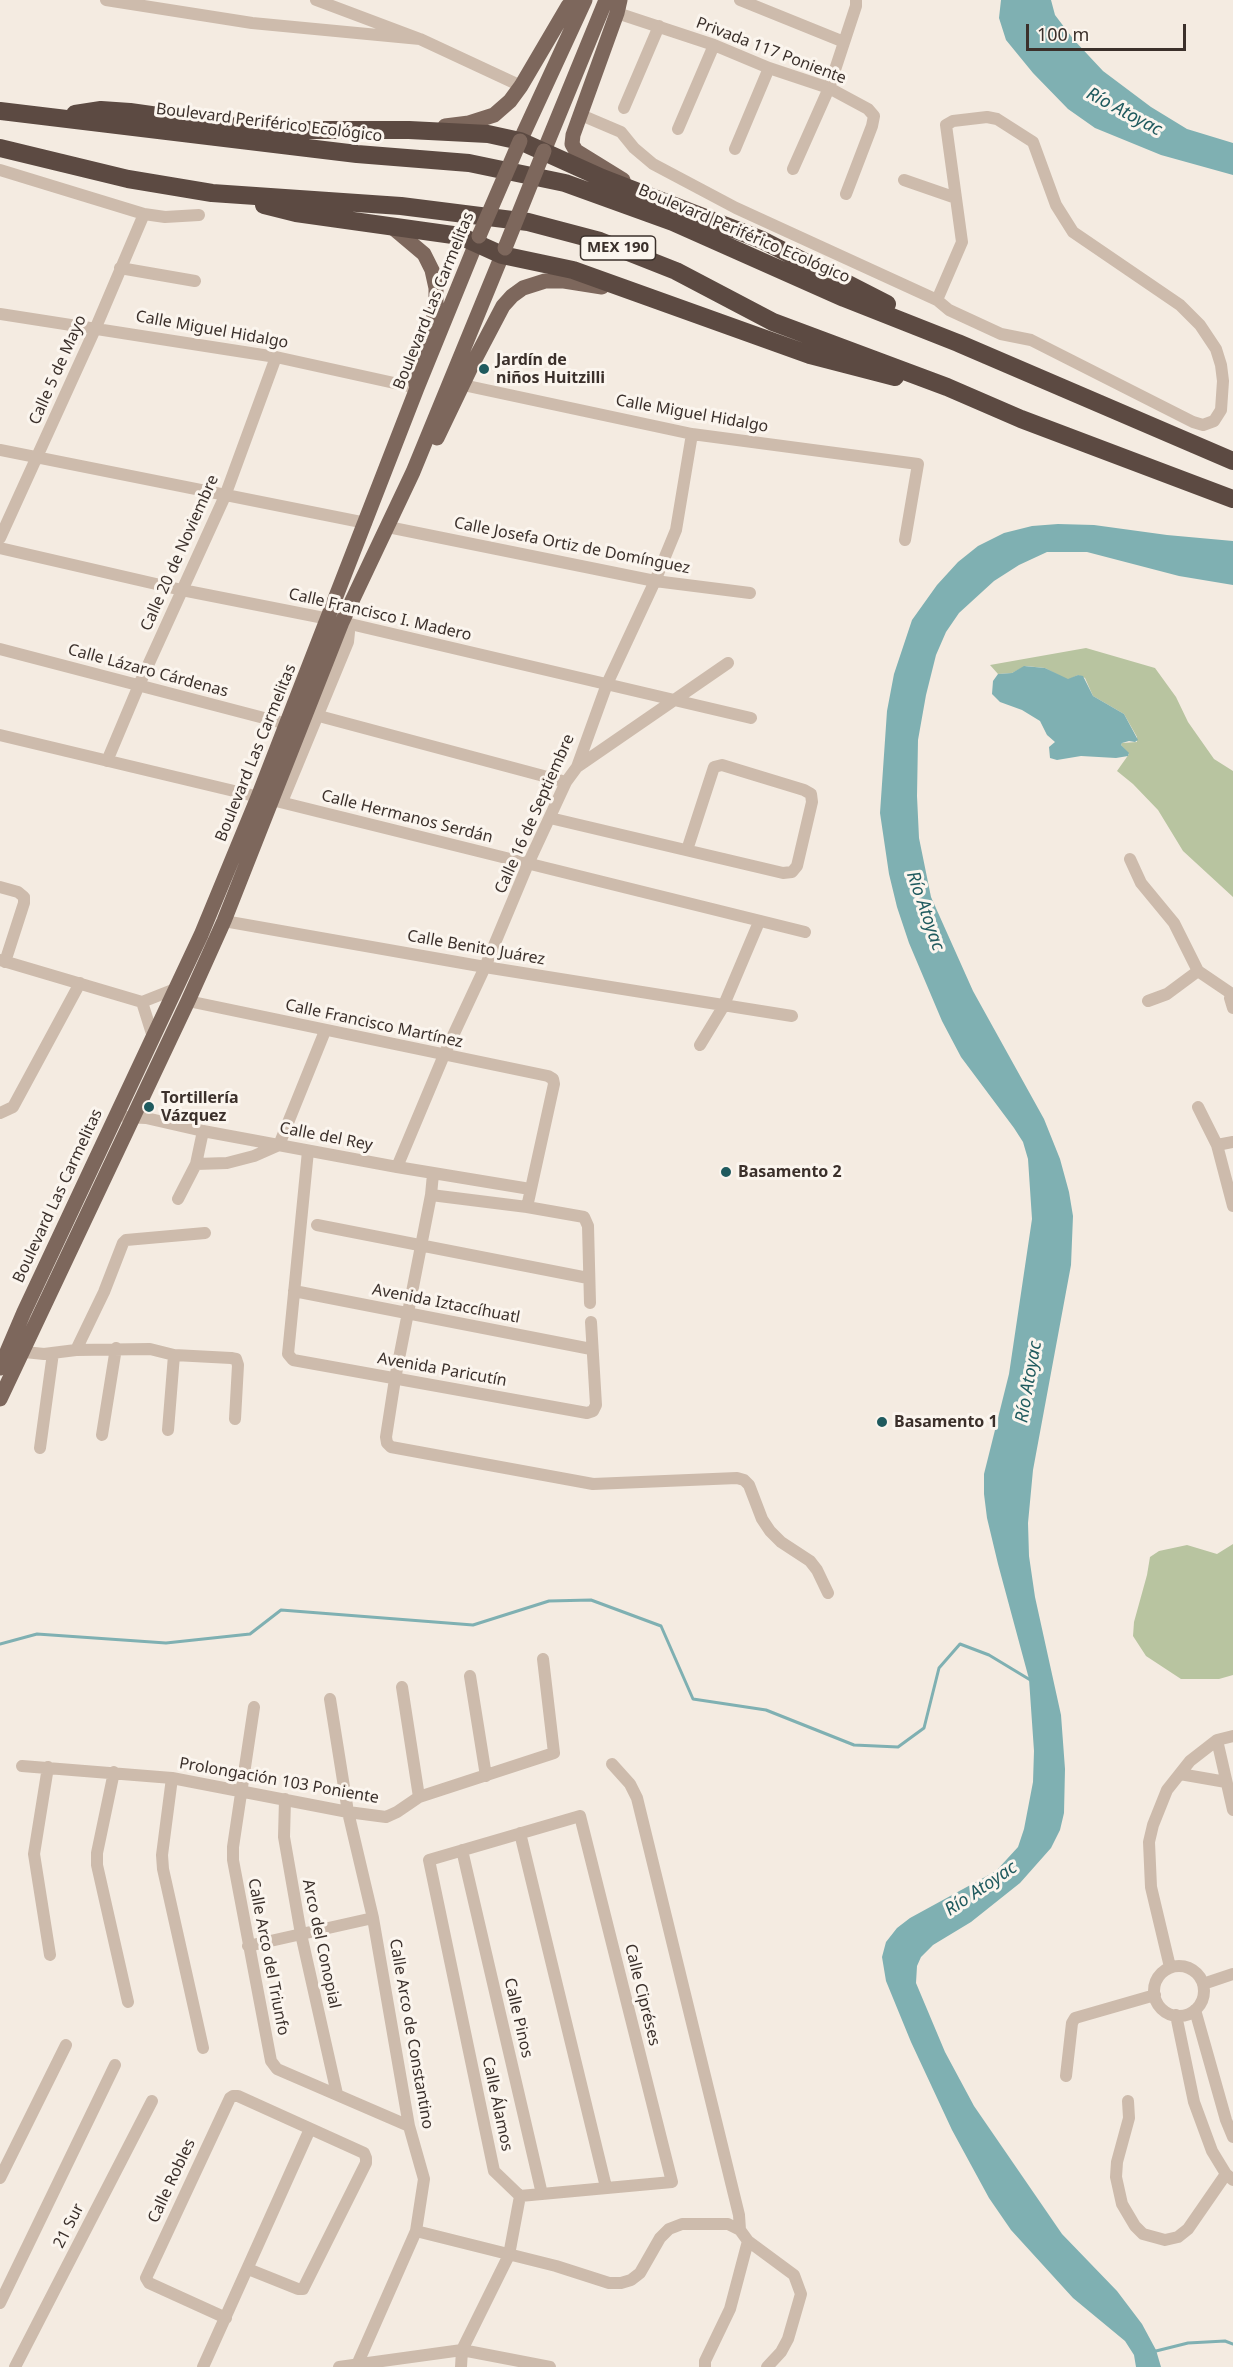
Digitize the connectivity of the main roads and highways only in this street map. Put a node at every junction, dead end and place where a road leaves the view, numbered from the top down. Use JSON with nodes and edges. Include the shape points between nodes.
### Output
{"nodes":[{"id":1,"x":574,"y":0,"type":"edge"},
{"id":2,"x":585,"y":0,"type":"edge"},
{"id":3,"x":606,"y":0,"type":"edge"},
{"id":4,"x":620,"y":4,"type":"edge"},
{"id":5,"x":0,"y":111,"type":"edge"},
{"id":6,"x":53,"y":117,"type":"junction"},
{"id":7,"x":409,"y":130,"type":"junction"},
{"id":8,"x":520,"y":141,"type":"junction"},
{"id":9,"x":0,"y":148,"type":"edge"},
{"id":10,"x":544,"y":151,"type":"junction"},
{"id":11,"x":212,"y":193,"type":"junction"},
{"id":12,"x":644,"y":193,"type":"junction"},
{"id":13,"x":392,"y":227,"type":"junction"},
{"id":14,"x":477,"y":239,"type":"junction"},
{"id":15,"x":503,"y":251,"type":"junction"},
{"id":16,"x":678,"y":306,"type":"junction"},
{"id":17,"x":958,"y":343,"type":"junction"},
{"id":18,"x":947,"y":387,"type":"junction"},
{"id":19,"x":417,"y":388,"type":"junction"},
{"id":20,"x":1226,"y":458,"type":"edge"},
{"id":21,"x":413,"y":472,"type":"junction"},
{"id":22,"x":1233,"y":499,"type":"edge"},
{"id":23,"x":335,"y":620,"type":"junction"},
{"id":24,"x":265,"y":799,"type":"junction"},
{"id":25,"x":14,"y":1351,"type":"junction"},
{"id":26,"x":4,"y":1371,"type":"edge"},
{"id":27,"x":1,"y":1392,"type":"edge"}],
"edges":[{"from":1,"to":7,"type":"main road","via":[[521,86],[494,115],[469,123]]},
{"from":2,"to":8,"type":"main road","name":"Boulevard Las Carmelitas"},
{"from":3,"to":10,"type":"main road","name":"Boulevard Las Carmelitas"},
{"from":4,"to":12,"type":"main road","via":[[572,144],[576,151]]},
{"from":5,"to":6,"type":"highway","name":"Boulevard Periférico Ecológico","number":"MEX 190"},
{"from":6,"to":7,"type":"highway","via":[[100,110],[240,126]]},
{"from":6,"to":17,"type":"highway","name":"Boulevard Periférico Ecológico","number":"MEX 190","via":[[357,154],[469,163],[565,183],[674,222],[844,298]]},
{"from":7,"to":8,"type":"highway","via":[[488,134]]},
{"from":8,"to":10,"type":"highway"},
{"from":8,"to":14,"type":"main road","name":"Boulevard Las Carmelitas","bridge":true},
{"from":9,"to":11,"type":"highway","number":"MEX 190","via":[[128,179]]},
{"from":10,"to":12,"type":"highway"},
{"from":10,"to":15,"type":"main road","name":"Boulevard Las Carmelitas","bridge":true},
{"from":11,"to":13,"type":"highway","via":[[296,213]]},
{"from":11,"to":18,"type":"highway","number":"MEX 190","via":[[402,206],[528,222],[600,242],[676,271],[773,322]]},
{"from":12,"to":17,"type":"highway","via":[[762,240]]},
{"from":13,"to":14,"type":"highway"},
{"from":13,"to":19,"type":"main road","via":[[424,254],[436,288],[433,320],[413,370]]},
{"from":14,"to":15,"type":"highway"},
{"from":14,"to":19,"type":"main road","name":"Boulevard Las Carmelitas"},
{"from":15,"to":16,"type":"highway"},
{"from":15,"to":21,"type":"main road","name":"Boulevard Las Carmelitas"},
{"from":16,"to":18,"type":"highway","via":[[810,355],[885,376]]},
{"from":16,"to":21,"type":"main road","via":[[585,283],[564,281],[523,288],[503,306],[426,461]]},
{"from":17,"to":20,"type":"highway","name":"Boulevard Periférico Ecológico","number":"MEX 190"},
{"from":18,"to":22,"type":"highway","number":"MEX 190"},
{"from":19,"to":23,"type":"main road","name":"Boulevard Las Carmelitas","via":[[366,523]]},
{"from":21,"to":23,"type":"main road","name":"Boulevard Las Carmelitas","via":[[388,527]]},
{"from":23,"to":24,"type":"main road","name":"Boulevard Las Carmelitas"},
{"from":23,"to":24,"type":"main road","name":"Boulevard Las Carmelitas","via":[[287,724]]},
{"from":24,"to":25,"type":"main road","name":"Boulevard Las Carmelitas","via":[[116,1116]]},
{"from":24,"to":25,"type":"main road","name":"Boulevard Las Carmelitas","via":[[224,921],[188,1001]]},
{"from":25,"to":26,"type":"main road","name":"Boulevard Las Carmelitas"},
{"from":26,"to":27,"type":"main road","name":"Boulevard Las Carmelitas"}]}
